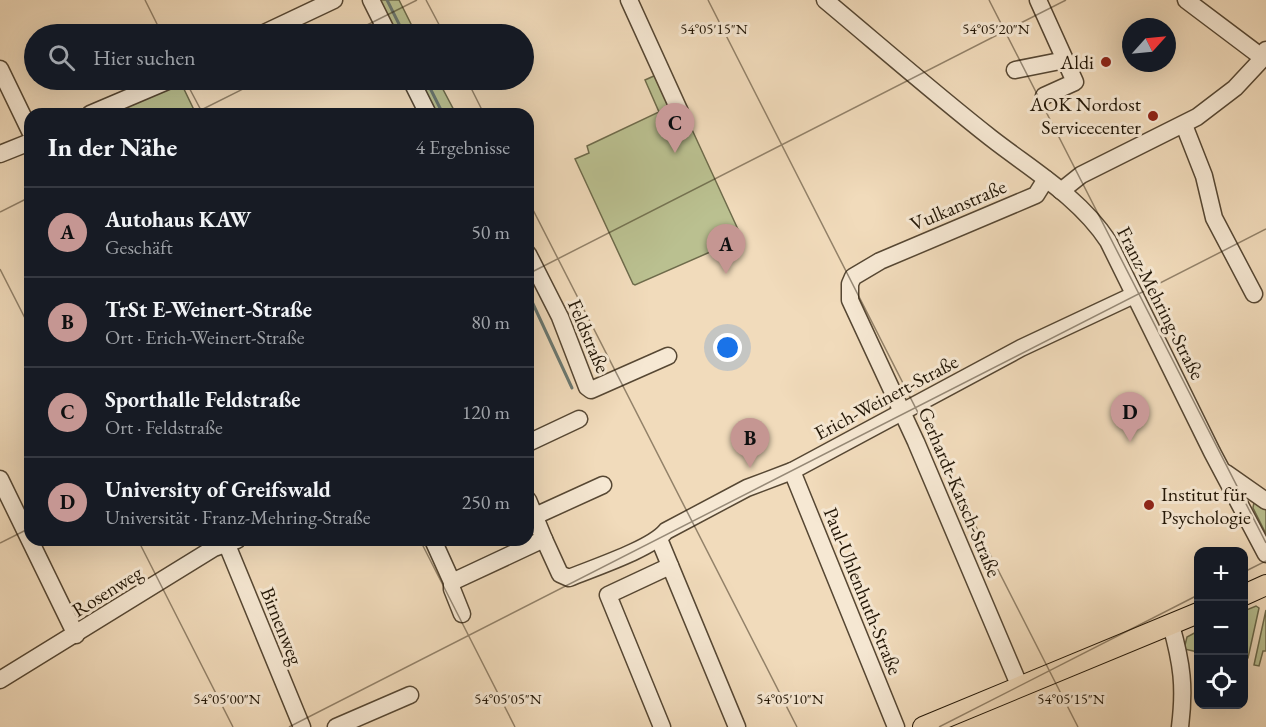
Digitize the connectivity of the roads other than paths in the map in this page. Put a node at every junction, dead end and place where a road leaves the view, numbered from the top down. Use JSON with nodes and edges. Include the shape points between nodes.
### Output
{"nodes":[{"id":1,"x":334,"y":0,"type":"edge"},
{"id":2,"x":371,"y":0,"type":"edge"},
{"id":3,"x":629,"y":0,"type":"edge"},
{"id":4,"x":825,"y":0,"type":"edge"},
{"id":5,"x":1038,"y":0,"type":"edge"},
{"id":6,"x":1186,"y":0,"type":"edge"},
{"id":7,"x":283,"y":24,"type":"edge"},
{"id":8,"x":383,"y":24,"type":"edge"},
{"id":9,"x":1264,"y":54,"type":"edge"},
{"id":10,"x":1065,"y":60,"type":"junction"},
{"id":11,"x":0,"y":69,"type":"edge"},
{"id":12,"x":1015,"y":70,"type":"dead end"},
{"id":13,"x":146,"y":90,"type":"edge"},
{"id":14,"x":416,"y":90,"type":"edge"},
{"id":15,"x":1044,"y":96,"type":"dead end"},
{"id":16,"x":104,"y":108,"type":"edge"},
{"id":17,"x":425,"y":108,"type":"edge"},
{"id":18,"x":680,"y":112,"type":"dead end"},
{"id":19,"x":24,"y":119,"type":"edge"},
{"id":20,"x":1184,"y":125,"type":"junction"},
{"id":21,"x":24,"y":144,"type":"edge"},
{"id":22,"x":0,"y":154,"type":"edge"},
{"id":23,"x":1046,"y":179,"type":"junction"},
{"id":24,"x":1061,"y":191,"type":"junction"},
{"id":25,"x":880,"y":261,"type":"joint"},
{"id":26,"x":534,"y":266,"type":"edge"},
{"id":27,"x":1254,"y":294,"type":"dead end"},
{"id":28,"x":1134,"y":295,"type":"junction"},
{"id":29,"x":668,"y":356,"type":"dead end"},
{"id":30,"x":902,"y":411,"type":"junction"},
{"id":31,"x":579,"y":419,"type":"dead end"},
{"id":32,"x":534,"y":440,"type":"edge"},
{"id":33,"x":792,"y":471,"type":"junction"},
{"id":34,"x":1222,"y":471,"type":"junction"},
{"id":35,"x":0,"y":479,"type":"edge"},
{"id":36,"x":603,"y":485,"type":"dead end"},
{"id":37,"x":1266,"y":501,"type":"edge"},
{"id":38,"x":535,"y":516,"type":"joint"},
{"id":39,"x":24,"y":528,"type":"edge"},
{"id":40,"x":544,"y":539,"type":"junction"},
{"id":41,"x":659,"y":539,"type":"junction"},
{"id":42,"x":534,"y":544,"type":"edge"},
{"id":43,"x":33,"y":546,"type":"edge"},
{"id":44,"x":219,"y":546,"type":"edge"},
{"id":45,"x":232,"y":546,"type":"edge"},
{"id":46,"x":436,"y":546,"type":"edge"},
{"id":47,"x":529,"y":546,"type":"edge"},
{"id":48,"x":1266,"y":554,"type":"edge"},
{"id":49,"x":670,"y":566,"type":"junction"},
{"id":50,"x":452,"y":582,"type":"junction"},
{"id":51,"x":1266,"y":585,"type":"edge"},
{"id":52,"x":1248,"y":593,"type":"edge"},
{"id":53,"x":462,"y":614,"type":"dead end"},
{"id":54,"x":1194,"y":616,"type":"edge"},
{"id":55,"x":1171,"y":625,"type":"junction"},
{"id":56,"x":76,"y":635,"type":"junction"},
{"id":57,"x":0,"y":680,"type":"edge"},
{"id":58,"x":1020,"y":687,"type":"junction"},
{"id":59,"x":411,"y":695,"type":"dead end"},
{"id":60,"x":302,"y":727,"type":"edge"},
{"id":61,"x":336,"y":727,"type":"edge"},
{"id":62,"x":662,"y":727,"type":"edge"},
{"id":63,"x":737,"y":727,"type":"edge"},
{"id":64,"x":896,"y":727,"type":"edge"},
{"id":65,"x":923,"y":727,"type":"edge"},
{"id":66,"x":1180,"y":727,"type":"edge"}],
"edges":[{"from":1,"to":7,"type":"street"},
{"from":2,"to":8,"type":"street"},
{"from":3,"to":18,"type":"street"},
{"from":4,"to":23,"type":"street","name":"Franz-Mehring-Straße"},
{"from":5,"to":10,"type":"street"},
{"from":6,"to":9,"type":"street"},
{"from":9,"to":20,"type":"street","via":[[1234,88]]},
{"from":10,"to":12,"type":"street"},
{"from":10,"to":15,"type":"street","via":[[1075,82]]},
{"from":11,"to":19,"type":"street"},
{"from":13,"to":16,"type":"street"},
{"from":14,"to":17,"type":"street"},
{"from":20,"to":24,"type":"street","via":[[1081,175]]},
{"from":20,"to":27,"type":"street","via":[[1204,176],[1214,218]]},
{"from":21,"to":22,"type":"street"},
{"from":23,"to":24,"type":"street","name":"Franz-Mehring-Straße"},
{"from":23,"to":25,"type":"street","name":"Vulkanstraße","via":[[1036,195]]},
{"from":24,"to":28,"type":"street","name":"Franz-Mehring-Straße","via":[[1098,226]]},
{"from":25,"to":30,"type":"street","name":"Gerhardt-Katsch-Straße","via":[[853,277],[850,300]]},
{"from":26,"to":29,"type":"street","name":"Feldstraße","via":[[591,390]]},
{"from":28,"to":30,"type":"street","name":"Erich-Weinert-Straße","via":[[1021,348]]},
{"from":28,"to":34,"type":"street","name":"Franz-Mehring-Straße"},
{"from":30,"to":33,"type":"street","name":"Erich-Weinert-Straße"},
{"from":30,"to":58,"type":"street","name":"Gerhardt-Katsch-Straße"},
{"from":31,"to":32,"type":"street"},
{"from":33,"to":41,"type":"street","name":"Erich-Weinert-Straße","via":[[737,494],[666,531]]},
{"from":33,"to":64,"type":"street","name":"Paul-Uhlenhuth-Straße"},
{"from":34,"to":37,"type":"street"},
{"from":34,"to":48,"type":"street","name":"Franz-Mehring-Straße"},
{"from":35,"to":39,"type":"street"},
{"from":36,"to":38,"type":"street"},
{"from":38,"to":40,"type":"street","name":"Erich-Weinert-Straße"},
{"from":40,"to":41,"type":"street","name":"Erich-Weinert-Straße","via":[[560,574],[569,578]]},
{"from":40,"to":42,"type":"street"},
{"from":41,"to":49,"type":"street"},
{"from":43,"to":56,"type":"street"},
{"from":44,"to":56,"type":"street","name":"Rosenweg"},
{"from":45,"to":60,"type":"street","name":"Birnenweg"},
{"from":46,"to":50,"type":"street"},
{"from":47,"to":50,"type":"street"},
{"from":49,"to":62,"type":"street","via":[[608,595]]},
{"from":49,"to":63,"type":"street"},
{"from":50,"to":53,"type":"street"},
{"from":51,"to":52,"type":"main road"},
{"from":54,"to":55,"type":"main road"},
{"from":55,"to":58,"type":"main road"},
{"from":55,"to":66,"type":"street","via":[[1183,674]]},
{"from":56,"to":57,"type":"street","name":"Rosenweg"},
{"from":58,"to":65,"type":"main road"},
{"from":59,"to":61,"type":"street"}]}
